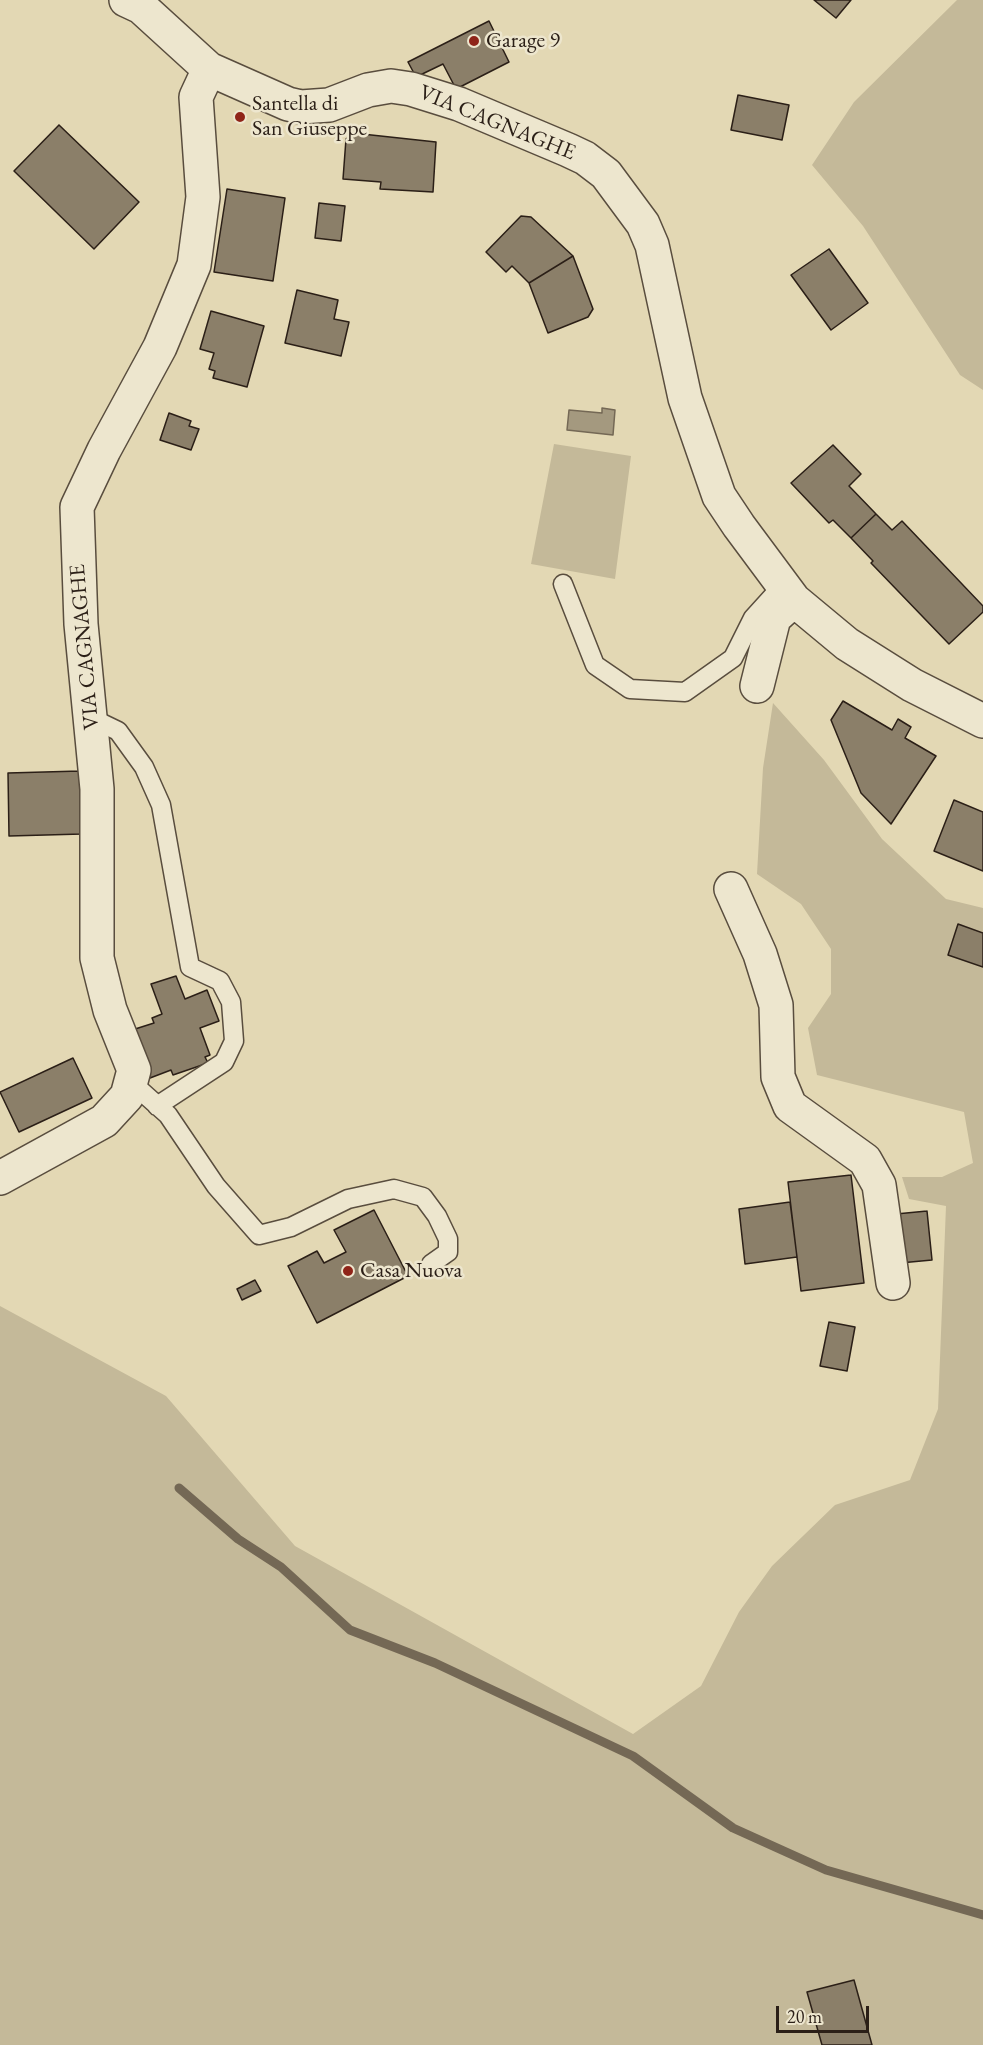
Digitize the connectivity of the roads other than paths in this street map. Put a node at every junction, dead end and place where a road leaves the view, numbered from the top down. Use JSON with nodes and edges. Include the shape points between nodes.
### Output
{"nodes":[{"id":1,"x":126,"y":0,"type":"edge"},
{"id":2,"x":209,"y":69,"type":"junction"},
{"id":3,"x":563,"y":584,"type":"dead end"},
{"id":4,"x":788,"y":593,"type":"junction"},
{"id":5,"x":757,"y":686,"type":"dead end"},
{"id":6,"x":91,"y":718,"type":"junction"},
{"id":7,"x":983,"y":721,"type":"edge"},
{"id":8,"x":731,"y":889,"type":"dead end"},
{"id":9,"x":131,"y":1082,"type":"junction"},
{"id":10,"x":157,"y":1106,"type":"junction"},
{"id":11,"x":0,"y":1178,"type":"edge"},
{"id":12,"x":431,"y":1264,"type":"dead end"},
{"id":13,"x":892,"y":1283,"type":"dead end"}],
"edges":[{"from":1,"to":2,"type":"street","name":"VIA CAGNAGHE","via":[[141,7]]},
{"from":2,"to":4,"type":"street","name":"VIA CAGNAGHE","via":[[301,107],[329,105],[391,86],[411,89],[459,104],[568,150],[606,174],[643,224],[651,245],[686,398],[719,496]]},
{"from":2,"to":6,"type":"street","name":"VIA CAGNAGHE","via":[[196,97],[203,197],[194,265],[160,347],[77,507],[81,624]]},
{"from":3,"to":4,"type":"lane","via":[[595,665],[630,689],[685,692],[733,658],[753,618]]},
{"from":4,"to":5,"type":"street","via":[[774,618]]},
{"from":4,"to":7,"type":"street","name":"VIA CAGNAGHE","via":[[847,644],[912,685]]},
{"from":6,"to":9,"type":"street","name":"VIA CAGNAGHE","via":[[97,789],[97,958],[110,1010],[134,1070]]},
{"from":6,"to":10,"type":"lane","via":[[118,731],[144,767],[160,805],[190,967],[220,981],[231,1002],[234,1041],[224,1062]]},
{"from":8,"to":13,"type":"street","via":[[760,954],[776,1005],[778,1077],[790,1106],[865,1160],[879,1185]]},
{"from":9,"to":10,"type":"lane"},
{"from":9,"to":11,"type":"street","via":[[127,1096],[104,1121]]},
{"from":10,"to":12,"type":"lane","via":[[168,1115],[216,1186],[259,1235],[291,1227],[348,1199],[394,1189],[423,1197],[437,1215],[448,1239],[448,1252]]}]}
